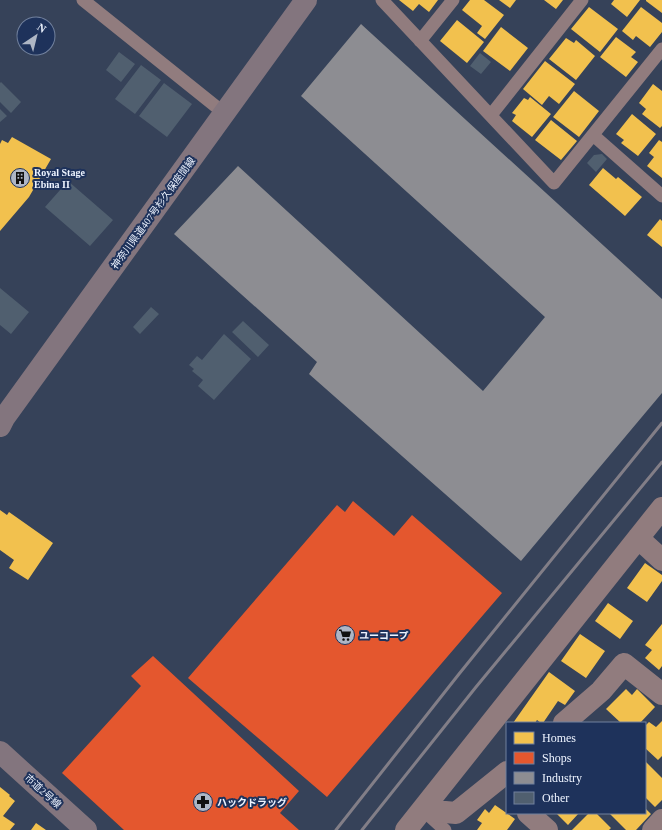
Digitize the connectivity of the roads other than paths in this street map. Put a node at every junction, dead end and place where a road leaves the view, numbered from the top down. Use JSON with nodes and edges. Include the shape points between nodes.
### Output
{"nodes":[{"id":1,"x":83,"y":0,"type":"edge"},
{"id":2,"x":306,"y":0,"type":"edge"},
{"id":3,"x":382,"y":0,"type":"edge"},
{"id":4,"x":454,"y":0,"type":"edge"},
{"id":5,"x":582,"y":0,"type":"edge"},
{"id":6,"x":420,"y":41,"type":"junction"},
{"id":7,"x":662,"y":49,"type":"edge"},
{"id":8,"x":224,"y":113,"type":"junction"},
{"id":9,"x":491,"y":115,"type":"junction"},
{"id":10,"x":593,"y":135,"type":"junction"},
{"id":11,"x":662,"y":196,"type":"edge"},
{"id":12,"x":0,"y":426,"type":"edge"},
{"id":13,"x":662,"y":508,"type":"edge"},
{"id":14,"x":638,"y":538,"type":"junction"},
{"id":15,"x":662,"y":560,"type":"edge"},
{"id":16,"x":662,"y":694,"type":"edge"},
{"id":17,"x":565,"y":722,"type":"edge"},
{"id":18,"x":0,"y":752,"type":"edge"},
{"id":19,"x":503,"y":783,"type":"edge"},
{"id":20,"x":423,"y":810,"type":"junction"},
{"id":21,"x":529,"y":814,"type":"edge"},
{"id":22,"x":662,"y":820,"type":"edge"},
{"id":23,"x":86,"y":830,"type":"edge"},
{"id":24,"x":406,"y":830,"type":"edge"},
{"id":25,"x":445,"y":830,"type":"edge"},
{"id":26,"x":547,"y":830,"type":"edge"},
{"id":27,"x":653,"y":830,"type":"edge"}],
"edges":[{"from":1,"to":8,"type":"lane"},
{"from":2,"to":8,"type":"main road","name":"神奈川県道407号杉久保座間線"},
{"from":3,"to":6,"type":"lane"},
{"from":4,"to":6,"type":"lane"},
{"from":5,"to":9,"type":"lane"},
{"from":6,"to":9,"type":"lane"},
{"from":7,"to":10,"type":"lane"},
{"from":8,"to":12,"type":"main road","name":"神奈川県道407号杉久保座間線"},
{"from":9,"to":10,"type":"lane","via":[[554,183]]},
{"from":10,"to":11,"type":"lane"},
{"from":13,"to":14,"type":"street"},
{"from":14,"to":15,"type":"street"},
{"from":14,"to":20,"type":"street"},
{"from":16,"to":17,"type":"street","via":[[624,664],[602,691]]},
{"from":18,"to":23,"type":"main road","name":"市道2号線"},
{"from":19,"to":20,"type":"street","via":[[456,813]]},
{"from":20,"to":24,"type":"street"},
{"from":20,"to":25,"type":"lane"},
{"from":21,"to":26,"type":"street"},
{"from":22,"to":27,"type":"street"}]}
